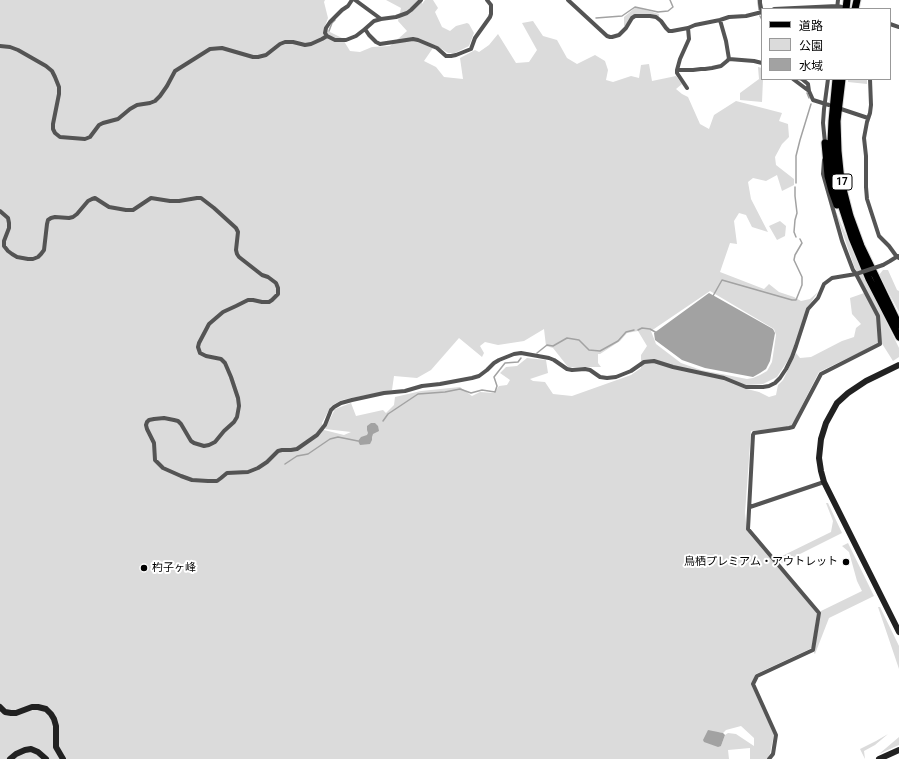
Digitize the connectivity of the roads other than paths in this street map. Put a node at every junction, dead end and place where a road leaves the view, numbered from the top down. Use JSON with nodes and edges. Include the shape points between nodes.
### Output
{"nodes":[{"id":1,"x":352,"y":0,"type":"edge"},
{"id":2,"x":355,"y":0,"type":"edge"},
{"id":3,"x":421,"y":0,"type":"edge"},
{"id":4,"x":488,"y":0,"type":"edge"},
{"id":5,"x":568,"y":0,"type":"edge"},
{"id":6,"x":838,"y":0,"type":"edge"},
{"id":7,"x":847,"y":0,"type":"edge"},
{"id":8,"x":841,"y":8,"type":"edge"},
{"id":9,"x":761,"y":12,"type":"edge"},
{"id":10,"x":381,"y":19,"type":"junction"},
{"id":11,"x":720,"y":20,"type":"junction"},
{"id":12,"x":688,"y":28,"type":"junction"},
{"id":13,"x":366,"y":29,"type":"junction"},
{"id":14,"x":327,"y":36,"type":"junction"},
{"id":15,"x":0,"y":46,"type":"edge"},
{"id":16,"x":729,"y":58,"type":"junction"},
{"id":17,"x":761,"y":63,"type":"edge"},
{"id":18,"x":677,"y":70,"type":"junction"},
{"id":19,"x":794,"y":80,"type":"edge"},
{"id":20,"x":803,"y":80,"type":"edge"},
{"id":21,"x":828,"y":80,"type":"edge"},
{"id":22,"x":836,"y":80,"type":"edge"},
{"id":23,"x":842,"y":80,"type":"edge"},
{"id":24,"x":870,"y":80,"type":"edge"},
{"id":25,"x":687,"y":88,"type":"dead end"},
{"id":26,"x":809,"y":91,"type":"junction"},
{"id":27,"x":827,"y":104,"type":"junction"},
{"id":28,"x":841,"y":109,"type":"dead end"},
{"id":29,"x":868,"y":118,"type":"junction"},
{"id":30,"x":825,"y":143,"type":"junction"},
{"id":31,"x":0,"y":211,"type":"edge"},
{"id":32,"x":848,"y":228,"type":"junction"},
{"id":33,"x":898,"y":257,"type":"edge"},
{"id":34,"x":856,"y":274,"type":"junction"},
{"id":35,"x":899,"y":325,"type":"edge"},
{"id":36,"x":899,"y":337,"type":"edge"},
{"id":37,"x":898,"y":365,"type":"edge"},
{"id":38,"x":824,"y":482,"type":"junction"},
{"id":39,"x":750,"y":507,"type":"junction"},
{"id":40,"x":899,"y":632,"type":"edge"},
{"id":41,"x":0,"y":707,"type":"edge"},
{"id":42,"x":899,"y":750,"type":"edge"},
{"id":43,"x":10,"y":759,"type":"edge"},
{"id":44,"x":46,"y":759,"type":"edge"},
{"id":45,"x":64,"y":759,"type":"edge"},
{"id":46,"x":769,"y":759,"type":"edge"},
{"id":47,"x":879,"y":759,"type":"edge"}],
"edges":[{"from":1,"to":14,"type":"street","via":[[330,22],[326,28]]},
{"from":2,"to":10,"type":"street"},
{"from":3,"to":10,"type":"street","via":[[407,13]]},
{"from":4,"to":13,"type":"street","via":[[491,5],[490,17],[475,38],[471,49],[456,55],[446,56],[437,48],[413,39],[380,44]]},
{"from":5,"to":12,"type":"street","via":[[610,37],[619,35],[635,16],[656,17],[669,31]]},
{"from":6,"to":8,"type":"street"},
{"from":7,"to":8,"type":"main road"},
{"from":9,"to":11,"type":"street"},
{"from":10,"to":13,"type":"street"},
{"from":11,"to":12,"type":"street"},
{"from":11,"to":16,"type":"street"},
{"from":12,"to":18,"type":"street","via":[[689,40]]},
{"from":13,"to":14,"type":"street","via":[[346,40],[335,40]]},
{"from":14,"to":15,"type":"street","via":[[311,44],[285,42],[266,55],[258,57],[222,48],[210,49],[176,71],[155,100],[137,105],[118,119],[103,122],[86,139],[60,137],[55,133],[53,124],[59,87],[52,71],[18,50]]},
{"from":16,"to":17,"type":"street"},
{"from":16,"to":18,"type":"street","via":[[721,66],[705,70]]},
{"from":18,"to":25,"type":"street"},
{"from":19,"to":26,"type":"street"},
{"from":20,"to":26,"type":"street","via":[[808,84]]},
{"from":21,"to":27,"type":"street"},
{"from":22,"to":32,"type":"main road","number":"17","via":[[832,122],[833,165]]},
{"from":23,"to":35,"type":"main road","number":"17","via":[[837,121],[841,181],[861,246]]},
{"from":24,"to":29,"type":"street","via":[[871,104]]},
{"from":26,"to":27,"type":"street","via":[[813,100]]},
{"from":27,"to":30,"type":"street","via":[[823,123]]},
{"from":28,"to":29,"type":"street"},
{"from":29,"to":33,"type":"street","via":[[864,138],[868,203],[879,236]]},
{"from":30,"to":32,"type":"main road","via":[[832,191]]},
{"from":30,"to":34,"type":"street","via":[[823,174],[842,241]]},
{"from":31,"to":34,"type":"street","via":[[8,218],[9,223],[4,246],[17,257],[33,259],[44,250],[48,220],[55,217],[73,217],[92,199],[96,198],[109,207],[133,210],[151,198],[170,201],[201,198],[236,228],[236,250],[239,257],[276,283],[278,294],[272,300],[248,300],[220,314],[209,324],[199,343],[198,350],[202,355],[221,359],[225,363],[238,398],[239,406],[234,422],[215,442],[204,446],[191,441],[178,421],[154,418],[147,422],[147,430],[154,443],[155,460],[163,468],[192,480],[216,481],[227,473],[248,472],[267,462],[278,451],[297,449],[318,434],[331,410],[341,403],[465,380],[479,376],[494,363],[514,354],[549,358],[567,369],[590,370],[600,377],[607,378],[631,371],[644,362],[654,361],[724,378],[746,387],[769,386],[775,383],[786,369],[808,309],[818,298],[824,284],[832,278]]},
{"from":32,"to":36,"type":"main road","number":"17","via":[[869,279]]},
{"from":33,"to":34,"type":"street","bridge":true},
{"from":34,"to":39,"type":"street","via":[[878,316],[880,344],[821,374],[792,427],[754,433]]},
{"from":37,"to":38,"type":"street","via":[[854,389],[837,403],[821,439],[819,458]]},
{"from":38,"to":39,"type":"street"},
{"from":38,"to":40,"type":"street"},
{"from":39,"to":46,"type":"street","via":[[748,530],[819,613],[813,650],[757,676],[753,684],[776,735],[773,754]]},
{"from":41,"to":45,"type":"street","via":[[10,714],[32,707],[46,709],[54,719],[56,747]]},
{"from":42,"to":47,"type":"street"},
{"from":43,"to":44,"type":"street","via":[[31,749]]}]}
